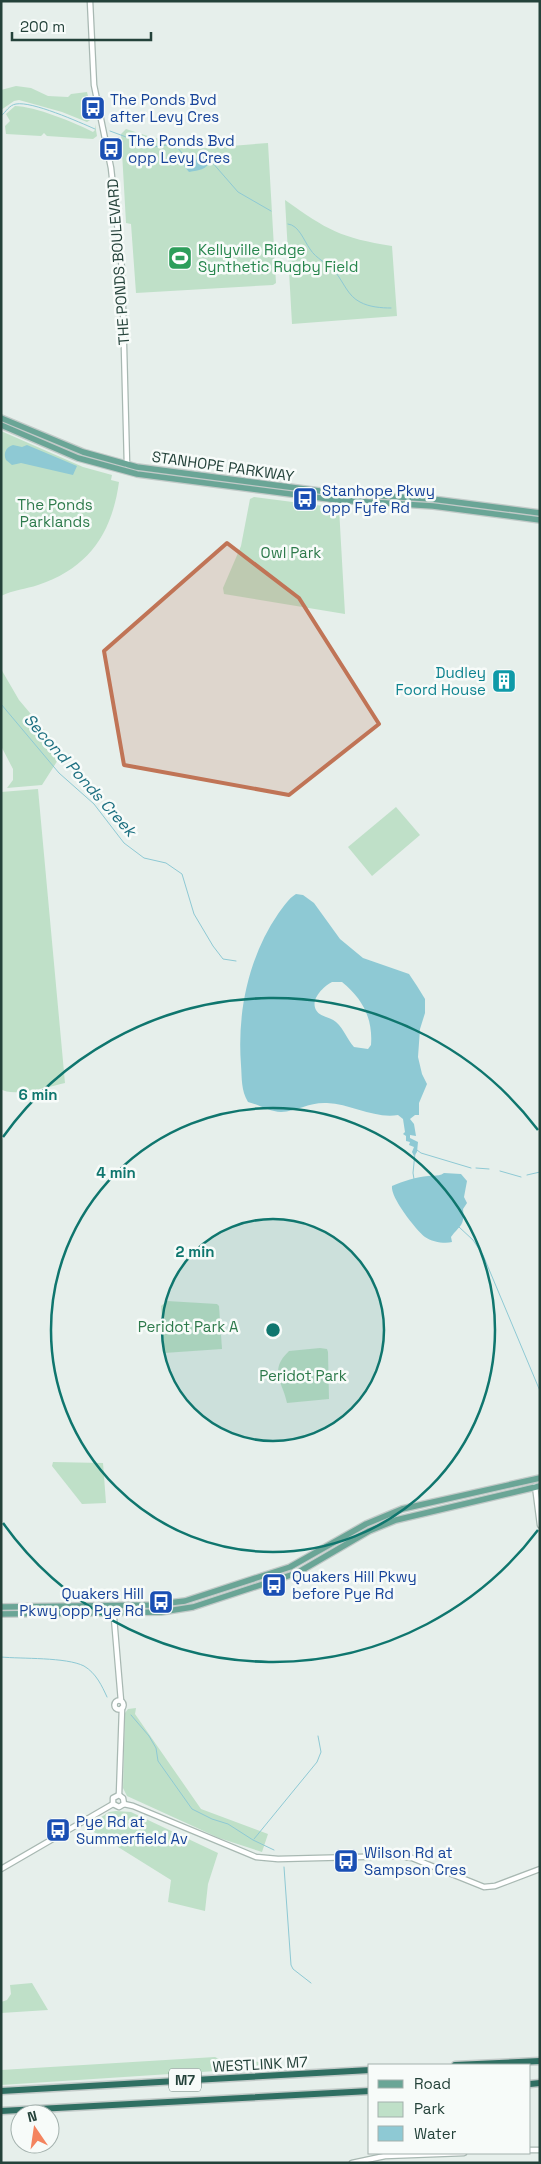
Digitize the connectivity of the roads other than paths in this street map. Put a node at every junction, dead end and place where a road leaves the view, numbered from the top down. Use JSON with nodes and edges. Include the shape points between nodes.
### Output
{"nodes":[{"id":1,"x":90,"y":1,"type":"edge"},
{"id":2,"x":1,"y":418,"type":"edge"},
{"id":3,"x":1,"y":425,"type":"edge"},
{"id":4,"x":128,"y":465,"type":"junction"},
{"id":5,"x":540,"y":513,"type":"edge"},
{"id":6,"x":540,"y":520,"type":"edge"},
{"id":7,"x":537,"y":1479,"type":"edge"},
{"id":8,"x":538,"y":1487,"type":"edge"},
{"id":9,"x":540,"y":1524,"type":"edge"},
{"id":10,"x":113,"y":1606,"type":"junction"},
{"id":11,"x":1,"y":1607,"type":"edge"},
{"id":12,"x":113,"y":1613,"type":"junction"},
{"id":13,"x":1,"y":1614,"type":"edge"},
{"id":14,"x":119,"y":1701,"type":"junction"},
{"id":15,"x":119,"y":1709,"type":"junction"},
{"id":16,"x":118,"y":1795,"type":"junction"},
{"id":17,"x":113,"y":1804,"type":"junction"},
{"id":18,"x":124,"y":1804,"type":"junction"},
{"id":19,"x":1,"y":1868,"type":"edge"},
{"id":20,"x":540,"y":1869,"type":"edge"},
{"id":21,"x":540,"y":2061,"type":"edge"},
{"id":22,"x":476,"y":2064,"type":"edge"},
{"id":23,"x":368,"y":2070,"type":"edge"},
{"id":24,"x":1,"y":2091,"type":"edge"},
{"id":25,"x":368,"y":2091,"type":"edge"},
{"id":26,"x":1,"y":2111,"type":"edge"},
{"id":27,"x":438,"y":2154,"type":"edge"},
{"id":28,"x":352,"y":2163,"type":"edge"}],
"edges":[{"from":1,"to":4,"type":"street","name":"THE PONDS BOULEVARD","via":[[95,90],[111,168],[122,269]]},
{"from":2,"to":4,"type":"main road","name":"STANHOPE PARKWAY","via":[[68,447]]},
{"from":3,"to":6,"type":"main road","name":"STANHOPE PARKWAY","via":[[78,458],[136,474],[337,500],[427,505]]},
{"from":4,"to":5,"type":"main road","name":"STANHOPE PARKWAY","via":[[335,493],[432,499]]},
{"from":7,"to":8,"type":"street"},
{"from":7,"to":10,"type":"main road","via":[[402,1509],[366,1524],[290,1567],[206,1596],[169,1604]]},
{"from":8,"to":9,"type":"street"},
{"from":8,"to":12,"type":"main road","via":[[396,1520],[369,1531],[297,1573],[204,1605],[161,1612]]},
{"from":10,"to":11,"type":"main road"},
{"from":10,"to":12,"type":"street"},
{"from":12,"to":13,"type":"main road"},
{"from":12,"to":14,"type":"street"},
{"from":14,"to":15,"type":"street","via":[[114,1705]]},
{"from":14,"to":15,"type":"street","via":[[124,1704]]},
{"from":15,"to":16,"type":"street"},
{"from":16,"to":17,"type":"street","via":[[113,1798]]},
{"from":16,"to":18,"type":"street"},
{"from":17,"to":18,"type":"street","via":[[120,1807]]},
{"from":17,"to":19,"type":"street"},
{"from":18,"to":20,"type":"street","via":[[262,1858],[398,1856],[412,1858],[484,1887]]},
{"from":21,"to":22,"type":"highway"},
{"from":23,"to":24,"type":"highway","name":"WESTLINK M7","number":"M7"},
{"from":25,"to":26,"type":"highway","number":"M7"},
{"from":27,"to":28,"type":"street","via":[[385,2156]]}]}
